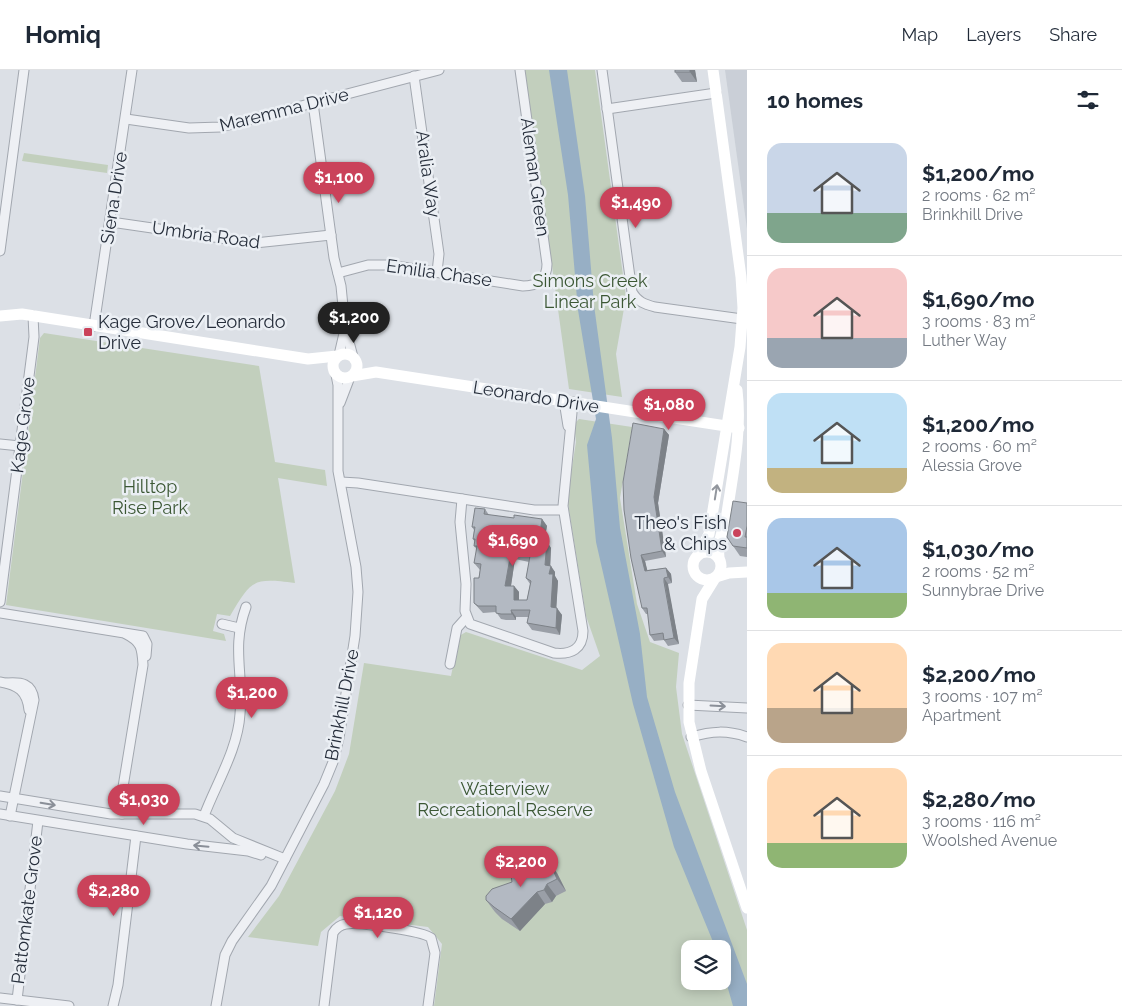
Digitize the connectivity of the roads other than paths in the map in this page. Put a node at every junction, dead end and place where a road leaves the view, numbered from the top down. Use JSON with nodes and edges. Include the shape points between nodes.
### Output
{"nodes":[{"id":1,"x":24,"y":70,"type":"edge"},
{"id":2,"x":132,"y":70,"type":"edge"},
{"id":3,"x":439,"y":70,"type":"edge"},
{"id":4,"x":520,"y":70,"type":"edge"},
{"id":5,"x":602,"y":70,"type":"edge"},
{"id":6,"x":713,"y":70,"type":"edge"},
{"id":7,"x":414,"y":76,"type":"junction"},
{"id":8,"x":716,"y":93,"type":"junction"},
{"id":9,"x":313,"y":103,"type":"junction"},
{"id":10,"x":608,"y":108,"type":"junction"},
{"id":11,"x":126,"y":119,"type":"junction"},
{"id":12,"x":110,"y":222,"type":"junction"},
{"id":13,"x":331,"y":235,"type":"junction"},
{"id":14,"x":0,"y":252,"type":"edge"},
{"id":15,"x":437,"y":272,"type":"junction"},
{"id":16,"x":338,"y":273,"type":"junction"},
{"id":17,"x":540,"y":282,"type":"joint"},
{"id":18,"x":0,"y":316,"type":"edge"},
{"id":19,"x":37,"y":317,"type":"junction"},
{"id":20,"x":742,"y":319,"type":"junction"},
{"id":21,"x":94,"y":326,"type":"junction"},
{"id":22,"x":345,"y":327,"type":"junction"},
{"id":23,"x":338,"y":355,"type":"junction"},
{"id":24,"x":354,"y":358,"type":"junction"},
{"id":25,"x":308,"y":359,"type":"junction"},
{"id":26,"x":376,"y":372,"type":"junction"},
{"id":27,"x":335,"y":374,"type":"junction"},
{"id":28,"x":736,"y":374,"type":"junction"},
{"id":29,"x":351,"y":377,"type":"junction"},
{"id":30,"x":569,"y":402,"type":"junction"},
{"id":31,"x":338,"y":408,"type":"junction"},
{"id":32,"x":727,"y":427,"type":"junction"},
{"id":33,"x":739,"y":428,"type":"junction"},
{"id":34,"x":0,"y":444,"type":"edge"},
{"id":35,"x":20,"y":446,"type":"junction"},
{"id":36,"x":341,"y":482,"type":"junction"},
{"id":37,"x":462,"y":499,"type":"junction"},
{"id":38,"x":563,"y":510,"type":"junction"},
{"id":39,"x":698,"y":555,"type":"junction"},
{"id":40,"x":719,"y":559,"type":"junction"},
{"id":41,"x":747,"y":572,"type":"edge"},
{"id":42,"x":2,"y":573,"type":"edge"},
{"id":43,"x":696,"y":575,"type":"junction"},
{"id":44,"x":715,"y":577,"type":"junction"},
{"id":45,"x":702,"y":599,"type":"junction"},
{"id":46,"x":0,"y":602,"type":"edge"},
{"id":47,"x":246,"y":607,"type":"dead end"},
{"id":48,"x":0,"y":613,"type":"edge"},
{"id":49,"x":466,"y":618,"type":"junction"},
{"id":50,"x":222,"y":624,"type":"dead end"},
{"id":51,"x":239,"y":628,"type":"junction"},
{"id":52,"x":450,"y":664,"type":"dead end"},
{"id":53,"x":3,"y":683,"type":"edge"},
{"id":54,"x":688,"y":705,"type":"junction"},
{"id":55,"x":747,"y":708,"type":"edge"},
{"id":56,"x":691,"y":737,"type":"junction"},
{"id":57,"x":747,"y":737,"type":"edge"},
{"id":58,"x":0,"y":796,"type":"edge"},
{"id":59,"x":16,"y":799,"type":"junction"},
{"id":60,"x":0,"y":814,"type":"edge"},
{"id":61,"x":122,"y":814,"type":"junction"},
{"id":62,"x":204,"y":816,"type":"junction"},
{"id":63,"x":14,"y":817,"type":"junction"},
{"id":64,"x":38,"y":821,"type":"junction"},
{"id":65,"x":136,"y":836,"type":"junction"},
{"id":66,"x":233,"y":838,"type":"junction"},
{"id":67,"x":230,"y":849,"type":"junction"},
{"id":68,"x":283,"y":862,"type":"junction"},
{"id":69,"x":747,"y":908,"type":"edge"},
{"id":70,"x":0,"y":998,"type":"edge"},
{"id":71,"x":17,"y":1000,"type":"junction"},
{"id":72,"x":70,"y":1006,"type":"edge"},
{"id":73,"x":113,"y":1006,"type":"edge"},
{"id":74,"x":216,"y":1006,"type":"edge"},
{"id":75,"x":324,"y":1006,"type":"edge"},
{"id":76,"x":428,"y":1006,"type":"edge"}],
"edges":[{"from":1,"to":14,"type":"street"},
{"from":2,"to":11,"type":"street","name":"Siena Drive"},
{"from":3,"to":7,"type":"street","name":"Maremma Drive"},
{"from":4,"to":17,"type":"street","name":"Aleman Green","via":[[546,264],[546,274]]},
{"from":5,"to":10,"type":"street"},
{"from":6,"to":8,"type":"street"},
{"from":7,"to":9,"type":"street","name":"Maremma Drive"},
{"from":7,"to":15,"type":"street","name":"Aralia Way","via":[[439,254]]},
{"from":8,"to":10,"type":"street"},
{"from":8,"to":20,"type":"street","via":[[741,277]]},
{"from":9,"to":11,"type":"street","name":"Maremma Drive","via":[[221,127],[189,128]]},
{"from":9,"to":13,"type":"street"},
{"from":10,"to":20,"type":"street","via":[[632,292],[636,299],[655,307]]},
{"from":11,"to":12,"type":"street","name":"Siena Drive"},
{"from":12,"to":13,"type":"street","name":"Umbria Road","via":[[255,243]]},
{"from":12,"to":21,"type":"street","name":"Siena Drive"},
{"from":13,"to":16,"type":"street"},
{"from":15,"to":16,"type":"street","name":"Emilia Chase","via":[[378,264]]},
{"from":15,"to":17,"type":"street","name":"Emilia Chase","via":[[523,286]]},
{"from":16,"to":22,"type":"street"},
{"from":18,"to":19,"type":"street"},
{"from":19,"to":21,"type":"street"},
{"from":19,"to":35,"type":"street","name":"Kage Grove"},
{"from":20,"to":28,"type":"street"},
{"from":21,"to":25,"type":"street"},
{"from":22,"to":23,"type":"street"},
{"from":22,"to":24,"type":"street"},
{"from":23,"to":24,"type":"street"},
{"from":23,"to":25,"type":"street"},
{"from":23,"to":27,"type":"street","via":[[333,362]]},
{"from":24,"to":26,"type":"street","name":"Leonardo Drive"},
{"from":24,"to":29,"type":"street","via":[[357,366]]},
{"from":25,"to":27,"type":"street"},
{"from":26,"to":29,"type":"street","name":"Leonardo Drive"},
{"from":26,"to":30,"type":"street","name":"Leonardo Drive"},
{"from":27,"to":29,"type":"street","via":[[342,378]]},
{"from":27,"to":31,"type":"street","name":"Brinkhill Drive"},
{"from":28,"to":32,"type":"street"},
{"from":28,"to":33,"type":"street"},
{"from":29,"to":31,"type":"street","name":"Brinkhill Drive"},
{"from":30,"to":32,"type":"street","name":"Leonardo Drive"},
{"from":30,"to":38,"type":"street","via":[[564,415],[569,431]]},
{"from":31,"to":36,"type":"street","name":"Brinkhill Drive"},
{"from":32,"to":33,"type":"street","name":"Leonardo Drive"},
{"from":39,"to":32,"type":"street","one_way":true,"via":[[709,534]]},
{"from":33,"to":40,"type":"street","via":[[726,516],[718,541]]},
{"from":34,"to":35,"type":"street"},
{"from":35,"to":42,"type":"street","name":"Kage Grove"},
{"from":36,"to":37,"type":"street"},
{"from":36,"to":68,"type":"street","name":"Brinkhill Drive","via":[[356,566],[355,636],[334,762]]},
{"from":37,"to":38,"type":"street","via":[[540,511]]},
{"from":37,"to":49,"type":"street","via":[[460,522]]},
{"from":38,"to":49,"type":"street","via":[[583,631],[579,646],[569,653],[554,653],[476,627]]},
{"from":39,"to":40,"type":"street","via":[[707,552]]},
{"from":39,"to":43,"type":"street","via":[[693,563]]},
{"from":40,"to":41,"type":"street"},
{"from":40,"to":44,"type":"street","via":[[721,568]]},
{"from":41,"to":44,"type":"street"},
{"from":42,"to":46,"type":"street","name":"Kage Grove"},
{"from":43,"to":44,"type":"street","via":[[703,579]]},
{"from":43,"to":45,"type":"street"},
{"from":44,"to":45,"type":"street"},
{"from":45,"to":54,"type":"street"},
{"from":47,"to":51,"type":"street"},
{"from":48,"to":61,"type":"street","via":[[136,634],[146,640],[147,655],[142,665],[122,793]]},
{"from":49,"to":52,"type":"street","via":[[457,628]]},
{"from":50,"to":51,"type":"street"},
{"from":51,"to":62,"type":"street","via":[[240,716],[235,739]]},
{"from":53,"to":59,"type":"street","via":[[19,682],[32,690],[34,700]]},
{"from":54,"to":55,"type":"street","one_way":true},
{"from":54,"to":56,"type":"street"},
{"from":56,"to":57,"type":"street","via":[[728,731]]},
{"from":56,"to":69,"type":"street"},
{"from":58,"to":59,"type":"street"},
{"from":59,"to":61,"type":"street","one_way":true},
{"from":59,"to":63,"type":"street"},
{"from":60,"to":63,"type":"street"},
{"from":61,"to":62,"type":"street"},
{"from":62,"to":66,"type":"street"},
{"from":63,"to":64,"type":"street"},
{"from":64,"to":65,"type":"street"},
{"from":64,"to":71,"type":"street","name":"Pattomkate Grove"},
{"from":67,"to":65,"type":"street","one_way":true},
{"from":65,"to":73,"type":"street"},
{"from":66,"to":67,"type":"street"},
{"from":66,"to":68,"type":"street"},
{"from":67,"to":68,"type":"street"},
{"from":68,"to":74,"type":"street","name":"Brinkhill Drive","via":[[271,886],[225,955]]},
{"from":70,"to":71,"type":"street"},
{"from":71,"to":72,"type":"street"},
{"from":75,"to":76,"type":"street","via":[[333,933],[340,926],[351,924],[418,932],[431,938],[434,953]]}]}
